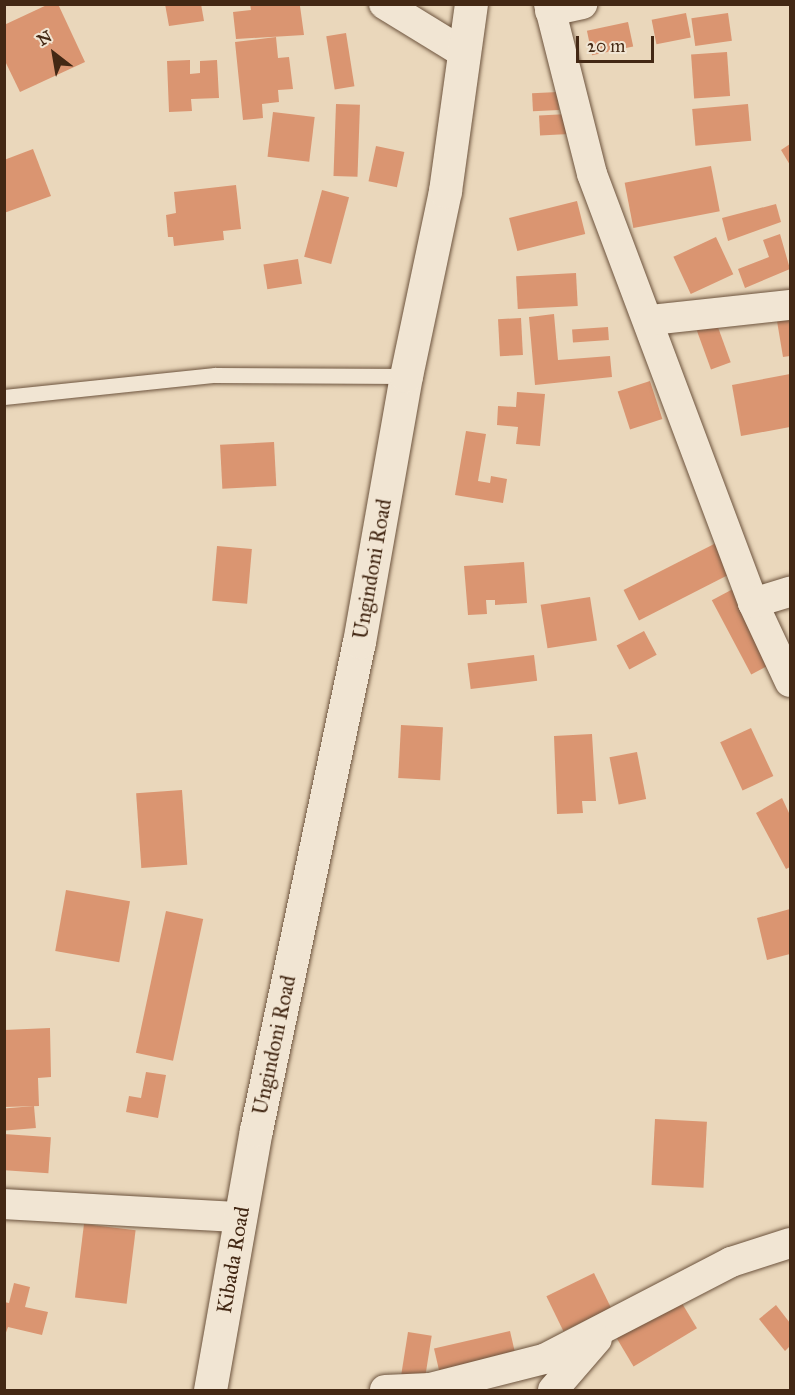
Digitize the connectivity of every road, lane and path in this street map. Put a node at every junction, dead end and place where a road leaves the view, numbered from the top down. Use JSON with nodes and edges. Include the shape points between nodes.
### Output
{"nodes":[{"id":1,"x":384,"y":4,"type":"edge"},
{"id":2,"x":471,"y":4,"type":"edge"},
{"id":3,"x":582,"y":4,"type":"edge"},
{"id":4,"x":550,"y":8,"type":"edge"},
{"id":5,"x":464,"y":53,"type":"junction"},
{"id":6,"x":790,"y":305,"type":"edge"},
{"id":7,"x":651,"y":320,"type":"junction"},
{"id":8,"x":406,"y":376,"type":"junction"},
{"id":9,"x":4,"y":397,"type":"edge"},
{"id":10,"x":790,"y":592,"type":"edge"},
{"id":11,"x":753,"y":603,"type":"junction"},
{"id":12,"x":790,"y":682,"type":"edge"},
{"id":13,"x":256,"y":1130,"type":"joint"},
{"id":14,"x":4,"y":1204,"type":"edge"},
{"id":15,"x":240,"y":1217,"type":"junction"},
{"id":16,"x":790,"y":1243,"type":"edge"},
{"id":17,"x":602,"y":1332,"type":"junction"},
{"id":18,"x":210,"y":1390,"type":"edge"},
{"id":19,"x":385,"y":1390,"type":"edge"},
{"id":20,"x":553,"y":1390,"type":"edge"}],
"edges":[{"from":1,"to":5,"type":"street"},
{"from":2,"to":5,"type":"main road","name":"Ungindoni Road"},
{"from":3,"to":4,"type":"street"},
{"from":4,"to":7,"type":"street","via":[[592,174]]},
{"from":5,"to":8,"type":"main road","name":"Ungindoni Road","via":[[445,191]]},
{"from":6,"to":7,"type":"street"},
{"from":7,"to":11,"type":"street"},
{"from":8,"to":9,"type":"lane","via":[[215,375]]},
{"from":8,"to":13,"type":"main road","name":"Ungindoni Road","via":[[359,642]]},
{"from":10,"to":11,"type":"street"},
{"from":11,"to":12,"type":"street"},
{"from":13,"to":15,"type":"main road","name":"Kibada Road"},
{"from":14,"to":15,"type":"street"},
{"from":15,"to":18,"type":"main road","name":"Kibada Road"},
{"from":16,"to":17,"type":"street","via":[[731,1262]]},
{"from":17,"to":19,"type":"street","via":[[544,1359],[430,1388]]},
{"from":17,"to":20,"type":"street"}]}
